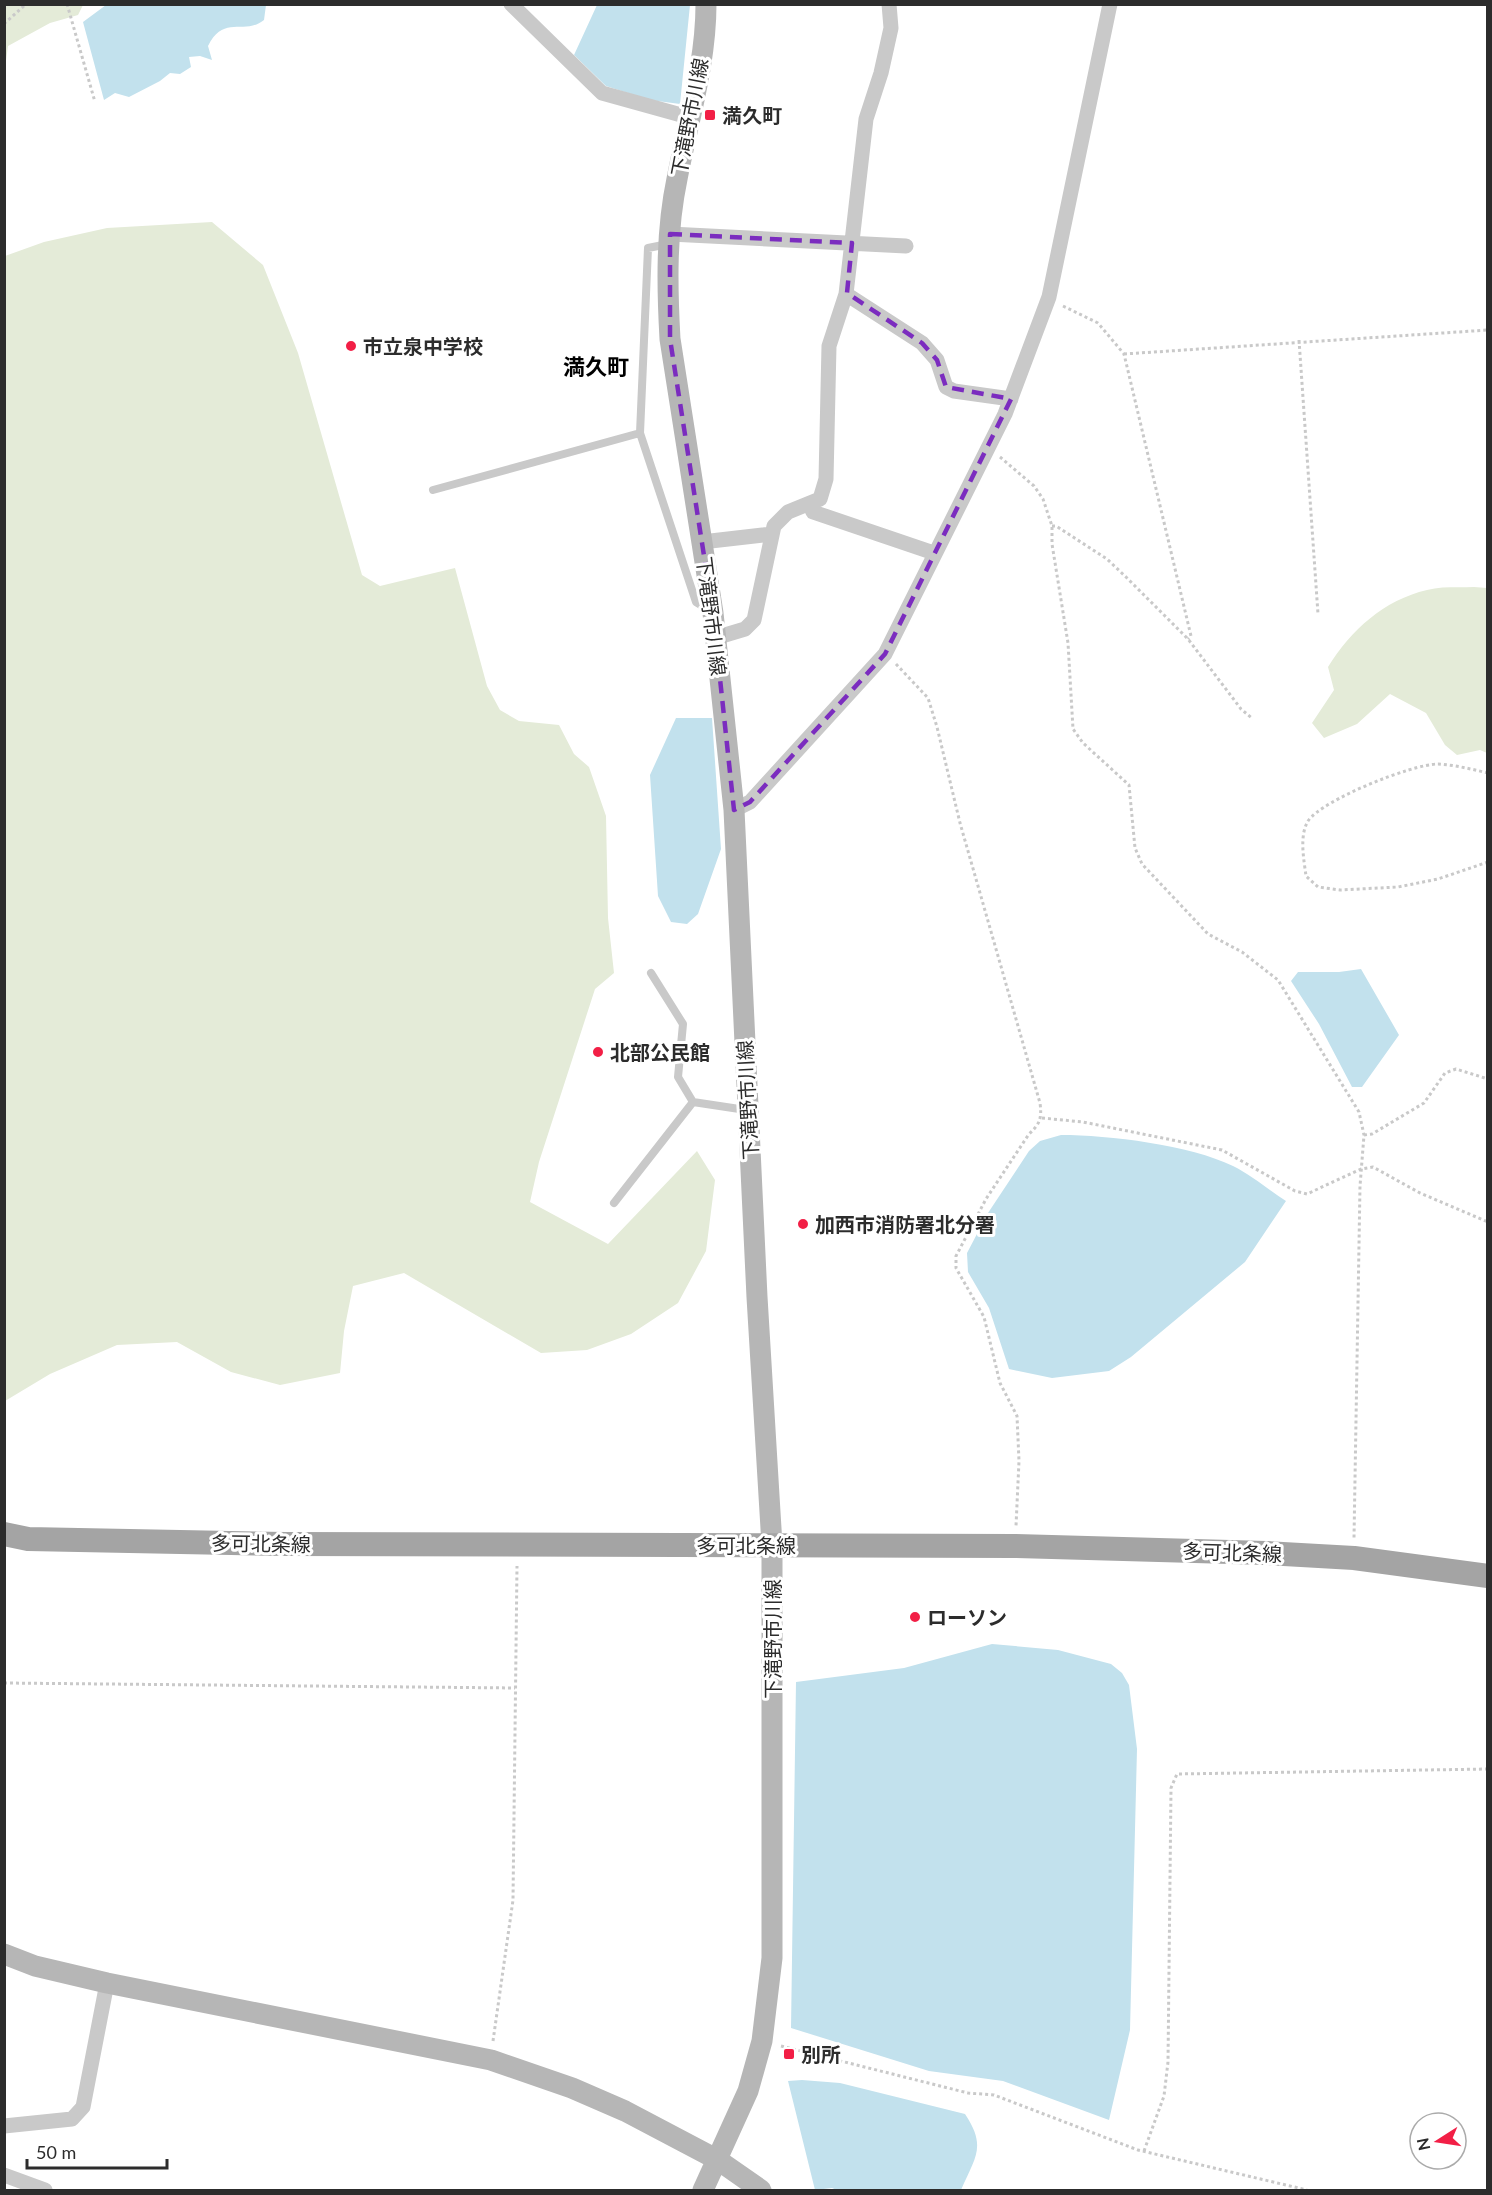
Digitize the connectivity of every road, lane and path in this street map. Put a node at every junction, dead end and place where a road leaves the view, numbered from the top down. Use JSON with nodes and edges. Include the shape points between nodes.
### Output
{"nodes":[{"id":1,"x":26,"y":4,"type":"edge"},
{"id":2,"x":67,"y":4,"type":"edge"},
{"id":3,"x":511,"y":4,"type":"edge"},
{"id":4,"x":706,"y":4,"type":"edge"},
{"id":5,"x":889,"y":4,"type":"edge"},
{"id":6,"x":1110,"y":4,"type":"edge"},
{"id":7,"x":4,"y":24,"type":"edge"},
{"id":8,"x":95,"y":102,"type":"dead end"},
{"id":9,"x":692,"y":118,"type":"junction"},
{"id":10,"x":670,"y":239,"type":"junction"},
{"id":11,"x":852,"y":243,"type":"junction"},
{"id":12,"x":906,"y":246,"type":"dead end"},
{"id":13,"x":846,"y":294,"type":"junction"},
{"id":14,"x":1049,"y":297,"type":"junction"},
{"id":15,"x":1488,"y":330,"type":"edge"},
{"id":16,"x":1299,"y":340,"type":"junction"},
{"id":17,"x":1124,"y":354,"type":"junction"},
{"id":18,"x":1011,"y":399,"type":"junction"},
{"id":19,"x":640,"y":433,"type":"junction"},
{"id":20,"x":988,"y":449,"type":"junction"},
{"id":21,"x":433,"y":490,"type":"dead end"},
{"id":22,"x":810,"y":505,"type":"junction"},
{"id":23,"x":1052,"y":526,"type":"junction"},
{"id":24,"x":772,"y":534,"type":"junction"},
{"id":25,"x":702,"y":542,"type":"junction"},
{"id":26,"x":934,"y":553,"type":"junction"},
{"id":27,"x":713,"y":613,"type":"junction"},
{"id":28,"x":1318,"y":614,"type":"dead end"},
{"id":29,"x":715,"y":638,"type":"junction"},
{"id":30,"x":1188,"y":639,"type":"junction"},
{"id":31,"x":885,"y":654,"type":"junction"},
{"id":32,"x":1253,"y":719,"type":"dead end"},
{"id":33,"x":1488,"y":773,"type":"edge"},
{"id":34,"x":734,"y":810,"type":"junction"},
{"id":35,"x":1488,"y":862,"type":"edge"},
{"id":36,"x":651,"y":973,"type":"dead end"},
{"id":37,"x":1488,"y":1079,"type":"edge"},
{"id":38,"x":693,"y":1102,"type":"junction"},
{"id":39,"x":748,"y":1110,"type":"junction"},
{"id":40,"x":1042,"y":1118,"type":"junction"},
{"id":41,"x":1364,"y":1135,"type":"junction"},
{"id":42,"x":1361,"y":1169,"type":"junction"},
{"id":43,"x":615,"y":1203,"type":"dead end"},
{"id":44,"x":1488,"y":1222,"type":"edge"},
{"id":45,"x":4,"y":1534,"type":"edge"},
{"id":46,"x":518,"y":1543,"type":"junction"},
{"id":47,"x":772,"y":1545,"type":"junction"},
{"id":48,"x":1014,"y":1546,"type":"junction"},
{"id":49,"x":1354,"y":1558,"type":"junction"},
{"id":50,"x":1488,"y":1576,"type":"edge"},
{"id":51,"x":4,"y":1683,"type":"edge"},
{"id":52,"x":515,"y":1688,"type":"junction"},
{"id":53,"x":1488,"y":1769,"type":"edge"},
{"id":54,"x":4,"y":1954,"type":"edge"},
{"id":55,"x":106,"y":1983,"type":"junction"},
{"id":56,"x":762,"y":2041,"type":"junction"},
{"id":57,"x":491,"y":2061,"type":"junction"},
{"id":58,"x":4,"y":2126,"type":"edge"},
{"id":59,"x":1144,"y":2151,"type":"junction"},
{"id":60,"x":718,"y":2160,"type":"junction"},
{"id":61,"x":4,"y":2175,"type":"edge"},
{"id":62,"x":45,"y":2190,"type":"edge"},
{"id":63,"x":703,"y":2190,"type":"edge"},
{"id":64,"x":761,"y":2190,"type":"edge"},
{"id":65,"x":1307,"y":2190,"type":"edge"}],
"edges":[{"from":1,"to":7,"type":"path"},
{"from":2,"to":8,"type":"path"},
{"from":3,"to":9,"type":"street","via":[[602,93]]},
{"from":4,"to":9,"type":"main road","name":"下滝野市川線"},
{"from":5,"to":11,"type":"street","via":[[891,28],[866,119]]},
{"from":6,"to":14,"type":"street"},
{"from":9,"to":10,"type":"main road","name":"下滝野市川線","via":[[676,181]]},
{"from":10,"to":11,"type":"street"},
{"from":10,"to":19,"type":"lane","via":[[648,248]]},
{"from":10,"to":25,"type":"main road","name":"下滝野市川線","via":[[670,339]]},
{"from":11,"to":12,"type":"street"},
{"from":11,"to":13,"type":"street"},
{"from":13,"to":18,"type":"street","via":[[922,343],[937,360],[946,387]]},
{"from":13,"to":22,"type":"street","via":[[830,346],[826,479],[820,499]]},
{"from":14,"to":17,"type":"path","via":[[1098,323]]},
{"from":14,"to":18,"type":"street"},
{"from":15,"to":16,"type":"path"},
{"from":16,"to":17,"type":"path"},
{"from":16,"to":28,"type":"path"},
{"from":17,"to":30,"type":"path","via":[[1191,636]]},
{"from":18,"to":20,"type":"street"},
{"from":19,"to":21,"type":"lane"},
{"from":19,"to":27,"type":"lane","via":[[696,602]]},
{"from":20,"to":23,"type":"path","via":[[1034,486]]},
{"from":20,"to":26,"type":"street"},
{"from":22,"to":24,"type":"street","via":[[788,512],[774,526]]},
{"from":22,"to":26,"type":"street","via":[[813,512],[849,526]]},
{"from":23,"to":30,"type":"path","via":[[1107,559]]},
{"from":23,"to":41,"type":"path","via":[[1068,643],[1073,729],[1129,785],[1137,857],[1208,934],[1242,952],[1278,980],[1359,1112]]},
{"from":24,"to":25,"type":"street"},
{"from":24,"to":29,"type":"street","via":[[754,620],[745,629]]},
{"from":25,"to":27,"type":"main road","name":"下滝野市川線"},
{"from":26,"to":31,"type":"street"},
{"from":27,"to":29,"type":"main road","name":"下滝野市川線"},
{"from":29,"to":34,"type":"main road","name":"下滝野市川線"},
{"from":30,"to":32,"type":"path","via":[[1241,709]]},
{"from":31,"to":34,"type":"street","via":[[750,802]]},
{"from":31,"to":40,"type":"path","via":[[927,698],[931,708]]},
{"from":33,"to":35,"type":"path","via":[[1435,764],[1404,771],[1327,806],[1309,821],[1304,833],[1306,876],[1317,887],[1398,887]]},
{"from":34,"to":39,"type":"main road","name":"下滝野市川線"},
{"from":36,"to":38,"type":"lane","via":[[683,1024],[678,1077]]},
{"from":37,"to":41,"type":"path","via":[[1456,1069],[1445,1073],[1424,1104]]},
{"from":38,"to":39,"type":"lane"},
{"from":38,"to":43,"type":"lane"},
{"from":39,"to":47,"type":"main road","name":"下滝野市川線"},
{"from":40,"to":42,"type":"path","via":[[1083,1122],[1221,1150],[1306,1194]]},
{"from":40,"to":48,"type":"path","via":[[986,1199],[956,1256],[956,1268],[984,1317],[1000,1383],[1017,1416],[1020,1461]]},
{"from":41,"to":42,"type":"path"},
{"from":42,"to":44,"type":"path","via":[[1373,1167],[1420,1193]]},
{"from":42,"to":49,"type":"path"},
{"from":45,"to":46,"type":"main road","name":"多可北条線","via":[[28,1539],[285,1544]]},
{"from":46,"to":47,"type":"main road","name":"多可北条線"},
{"from":46,"to":52,"type":"path"},
{"from":47,"to":48,"type":"main road","name":"多可北条線"},
{"from":47,"to":56,"type":"main road","name":"下滝野市川線","via":[[772,1958]]},
{"from":48,"to":49,"type":"main road","name":"多可北条線"},
{"from":49,"to":50,"type":"main road","name":"多可北条線"},
{"from":51,"to":52,"type":"path"},
{"from":52,"to":57,"type":"path","via":[[513,1900]]},
{"from":53,"to":59,"type":"path","via":[[1177,1774],[1171,1788],[1168,2062],[1164,2096]]},
{"from":54,"to":55,"type":"main road"},
{"from":55,"to":57,"type":"main road"},
{"from":55,"to":58,"type":"street","via":[[83,2107],[72,2119]]},
{"from":56,"to":59,"type":"path","via":[[957,2090],[994,2095]]},
{"from":56,"to":60,"type":"main road","name":"下滝野市川線","via":[[748,2091]]},
{"from":57,"to":60,"type":"main road","via":[[572,2088]]},
{"from":59,"to":65,"type":"path"},
{"from":60,"to":63,"type":"main road","name":"下滝野市川線"},
{"from":60,"to":64,"type":"main road"},
{"from":61,"to":62,"type":"street"}]}
